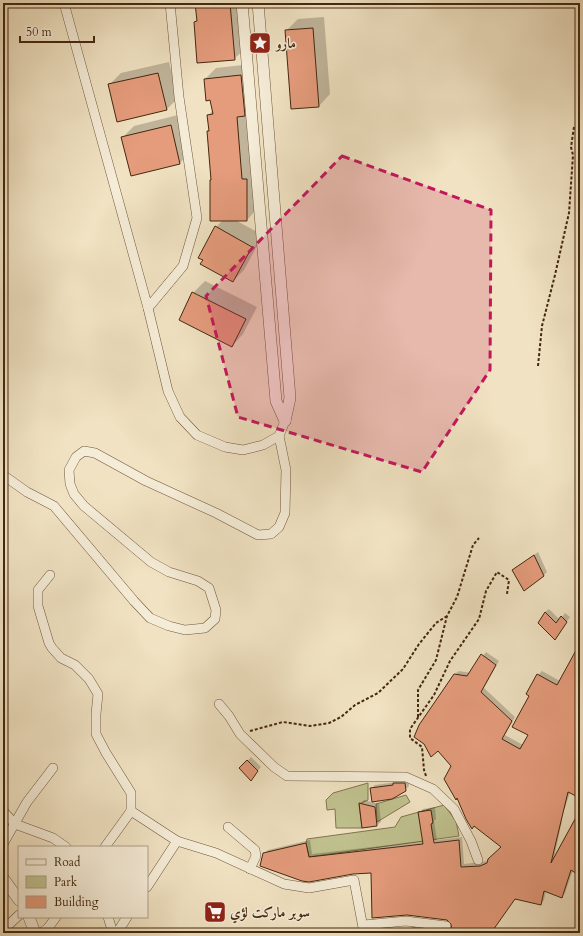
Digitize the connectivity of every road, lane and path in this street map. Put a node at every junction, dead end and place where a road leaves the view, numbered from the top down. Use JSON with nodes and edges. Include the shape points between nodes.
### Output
{"nodes":[{"id":1,"x":64,"y":3,"type":"edge"},
{"id":2,"x":170,"y":3,"type":"edge"},
{"id":3,"x":242,"y":3,"type":"edge"},
{"id":4,"x":258,"y":3,"type":"edge"},
{"id":5,"x":574,"y":127,"type":"dead end"},
{"id":6,"x":148,"y":308,"type":"junction"},
{"id":7,"x":538,"y":366,"type":"dead end"},
{"id":8,"x":285,"y":421,"type":"junction"},
{"id":9,"x":279,"y":436,"type":"junction"},
{"id":10,"x":3,"y":475,"type":"edge"},
{"id":11,"x":479,"y":538,"type":"dead end"},
{"id":12,"x":50,"y":575,"type":"dead end"},
{"id":13,"x":507,"y":594,"type":"dead end"},
{"id":14,"x":446,"y":616,"type":"junction"},
{"id":15,"x":219,"y":704,"type":"dead end"},
{"id":16,"x":418,"y":717,"type":"junction"},
{"id":17,"x":240,"y":734,"type":"junction"},
{"id":18,"x":53,"y":768,"type":"dead end"},
{"id":19,"x":433,"y":789,"type":"junction"},
{"id":20,"x":3,"y":811,"type":"edge"},
{"id":21,"x":131,"y":811,"type":"junction"},
{"id":22,"x":15,"y":824,"type":"junction"},
{"id":23,"x":228,"y":827,"type":"dead end"},
{"id":24,"x":177,"y":841,"type":"junction"},
{"id":25,"x":3,"y":844,"type":"edge"},
{"id":26,"x":65,"y":846,"type":"edge"},
{"id":27,"x":105,"y":846,"type":"edge"},
{"id":28,"x":478,"y":860,"type":"dead end"},
{"id":29,"x":250,"y":869,"type":"junction"},
{"id":30,"x":3,"y":879,"type":"edge"},
{"id":31,"x":148,"y":885,"type":"edge"},
{"id":32,"x":18,"y":899,"type":"edge"},
{"id":33,"x":18,"y":916,"type":"edge"},
{"id":34,"x":29,"y":918,"type":"edge"},
{"id":35,"x":55,"y":918,"type":"edge"},
{"id":36,"x":108,"y":918,"type":"edge"},
{"id":37,"x":126,"y":918,"type":"edge"},
{"id":38,"x":364,"y":929,"type":"edge"},
{"id":39,"x":3,"y":930,"type":"edge"},
{"id":40,"x":35,"y":933,"type":"edge"},
{"id":41,"x":41,"y":933,"type":"edge"},
{"id":42,"x":113,"y":933,"type":"edge"},
{"id":43,"x":117,"y":933,"type":"edge"},
{"id":44,"x":446,"y":933,"type":"edge"}],
"edges":[{"from":1,"to":6,"type":"street"},
{"from":2,"to":6,"type":"street","via":[[179,97],[197,218],[183,266]]},
{"from":3,"to":8,"type":"street","via":[[276,401]]},
{"from":4,"to":8,"type":"street","via":[[290,398]]},
{"from":5,"to":7,"type":"path","via":[[570,147],[573,155],[569,213],[542,326]]},
{"from":6,"to":9,"type":"street","via":[[168,391],[180,417],[197,435],[225,447],[243,450],[264,445]]},
{"from":8,"to":9,"type":"street"},
{"from":9,"to":10,"type":"street","via":[[286,470],[285,513],[279,527],[271,534],[258,535],[146,481],[95,453],[84,451],[76,457],[69,470],[74,494],[84,506],[151,562],[210,588],[216,610],[215,619],[205,628],[185,630],[150,618],[54,506],[27,492]]},
{"from":11,"to":14,"type":"path","via":[[473,545],[457,597]]},
{"from":12,"to":21,"type":"street","via":[[38,590],[38,606],[49,643],[61,658],[75,665],[89,679],[98,694],[96,734],[131,793]]},
{"from":13,"to":16,"type":"path","via":[[509,580],[497,572],[486,591],[479,619],[450,661],[434,695]]},
{"from":14,"to":16,"type":"path","via":[[436,660],[418,690]]},
{"from":14,"to":17,"type":"path","via":[[436,623],[403,668],[378,693],[355,705],[340,717],[310,726],[283,722]]},
{"from":15,"to":17,"type":"street"},
{"from":16,"to":19,"type":"path","via":[[410,729],[410,738],[422,747],[424,770]]},
{"from":17,"to":19,"type":"street","via":[[287,776],[406,777]]},
{"from":18,"to":22,"type":"street"},
{"from":19,"to":28,"type":"street","via":[[454,809]]},
{"from":20,"to":22,"type":"street"},
{"from":21,"to":24,"type":"street"},
{"from":21,"to":27,"type":"street"},
{"from":22,"to":25,"type":"street"},
{"from":22,"to":26,"type":"street","via":[[53,838]]},
{"from":23,"to":29,"type":"street","via":[[255,850],[256,856]]},
{"from":24,"to":29,"type":"street","via":[[216,853]]},
{"from":24,"to":31,"type":"street"},
{"from":29,"to":38,"type":"street","via":[[284,884],[309,888],[354,880]]},
{"from":30,"to":32,"type":"street"},
{"from":33,"to":39,"type":"street"},
{"from":34,"to":40,"type":"street"},
{"from":35,"to":41,"type":"street"},
{"from":36,"to":42,"type":"street"},
{"from":37,"to":43,"type":"street"},
{"from":38,"to":44,"type":"street","via":[[406,921],[446,926]]}]}
